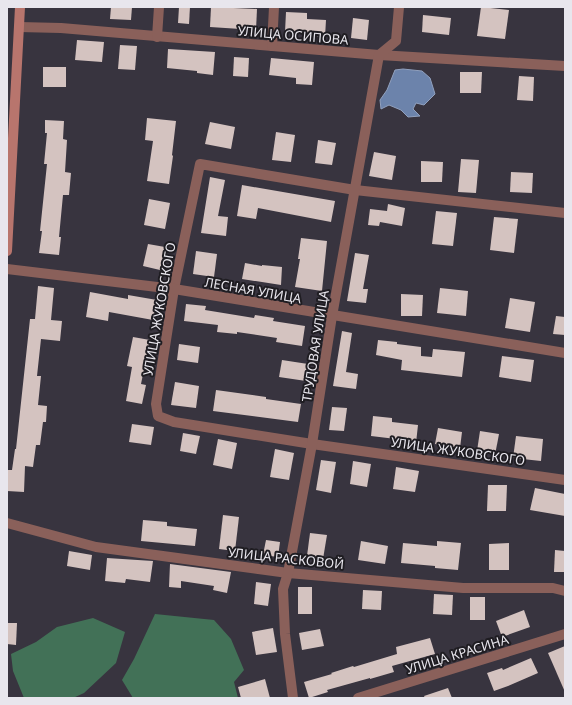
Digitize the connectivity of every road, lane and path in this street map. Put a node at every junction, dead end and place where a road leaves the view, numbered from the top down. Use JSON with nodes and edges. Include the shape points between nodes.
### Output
{"nodes":[{"id":1,"x":20,"y":7,"type":"edge"},
{"id":2,"x":159,"y":7,"type":"edge"},
{"id":3,"x":274,"y":7,"type":"edge"},
{"id":4,"x":399,"y":7,"type":"edge"},
{"id":5,"x":19,"y":27,"type":"junction"},
{"id":6,"x":157,"y":36,"type":"junction"},
{"id":7,"x":272,"y":46,"type":"junction"},
{"id":8,"x":379,"y":55,"type":"junction"},
{"id":9,"x":565,"y":66,"type":"edge"},
{"id":10,"x":355,"y":190,"type":"junction"},
{"id":11,"x":565,"y":214,"type":"edge"},
{"id":12,"x":7,"y":251,"type":"edge"},
{"id":13,"x":7,"y":269,"type":"edge"},
{"id":14,"x":174,"y":290,"type":"junction"},
{"id":15,"x":332,"y":316,"type":"junction"},
{"id":16,"x":565,"y":353,"type":"edge"},
{"id":17,"x":312,"y":444,"type":"junction"},
{"id":18,"x":565,"y":480,"type":"edge"},
{"id":19,"x":7,"y":523,"type":"edge"},
{"id":20,"x":288,"y":573,"type":"junction"},
{"id":21,"x":565,"y":591,"type":"edge"},
{"id":22,"x":565,"y":634,"type":"edge"},
{"id":23,"x":293,"y":698,"type":"edge"},
{"id":24,"x":358,"y":698,"type":"edge"}],
"edges":[{"from":1,"to":5,"type":"street"},
{"from":2,"to":6,"type":"street"},
{"from":3,"to":7,"type":"street"},
{"from":4,"to":8,"type":"street","via":[[396,41]]},
{"from":5,"to":6,"type":"street","name":"УЛИЦА ОСИПОВА"},
{"from":5,"to":12,"type":"street"},
{"from":6,"to":7,"type":"street","name":"УЛИЦА ОСИПОВА"},
{"from":7,"to":8,"type":"street","name":"УЛИЦА ОСИПОВА"},
{"from":8,"to":9,"type":"street","name":"УЛИЦА ОСИПОВА"},
{"from":8,"to":10,"type":"street","name":"ТРУДОВАЯ УЛИЦА"},
{"from":10,"to":11,"type":"street","name":"УЛИЦА ЖУКОВСКОГО"},
{"from":10,"to":14,"type":"street","name":"УЛИЦА ЖУКОВСКОГО","via":[[200,164]]},
{"from":10,"to":15,"type":"street","name":"ТРУДОВАЯ УЛИЦА"},
{"from":13,"to":14,"type":"street","name":"ЛЕСНАЯ УЛИЦА"},
{"from":14,"to":15,"type":"street","name":"ЛЕСНАЯ УЛИЦА"},
{"from":14,"to":17,"type":"street","name":"УЛИЦА ЖУКОВСКОГО","via":[[156,404],[158,416],[174,422]]},
{"from":15,"to":16,"type":"street","name":"ЛЕСНАЯ УЛИЦА"},
{"from":15,"to":17,"type":"street","name":"ТРУДОВАЯ УЛИЦА"},
{"from":17,"to":18,"type":"street","name":"УЛИЦА ЖУКОВСКОГО"},
{"from":17,"to":20,"type":"street","name":"ТРУДОВАЯ УЛИЦА"},
{"from":19,"to":20,"type":"street","name":"УЛИЦА РАСКОВОЙ","via":[[96,547]]},
{"from":20,"to":21,"type":"street","name":"УЛИЦА РАСКОВОЙ","via":[[463,588],[553,588]]},
{"from":20,"to":23,"type":"street","name":"ТРУДОВАЯ УЛИЦА","via":[[283,589],[285,634]]},
{"from":22,"to":24,"type":"street","name":"УЛИЦА КРАСИНА"}]}
